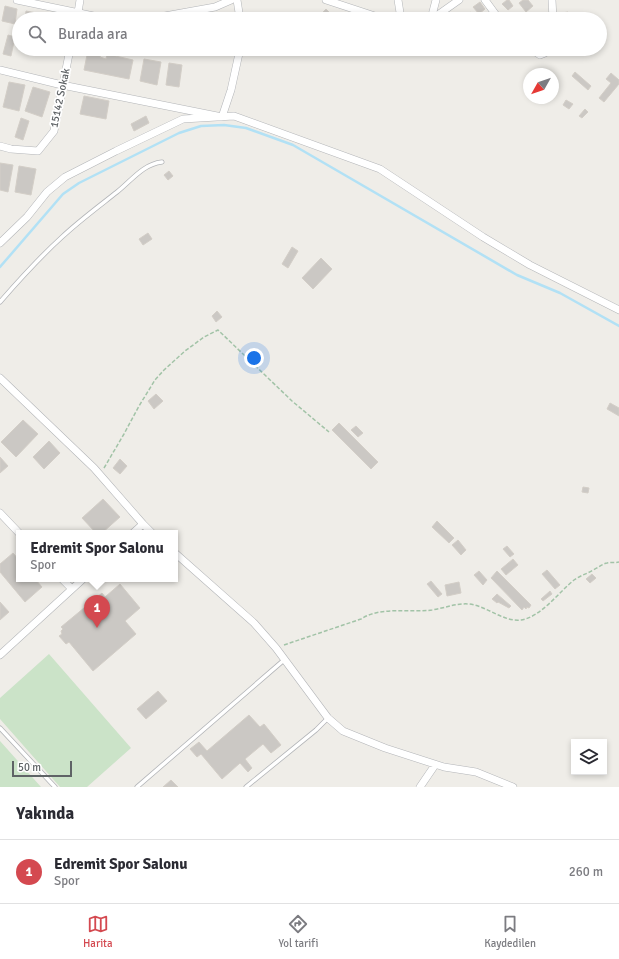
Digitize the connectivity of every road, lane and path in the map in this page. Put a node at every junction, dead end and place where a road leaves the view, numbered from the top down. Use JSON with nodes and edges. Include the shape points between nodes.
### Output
{"nodes":[{"id":1,"x":17,"y":0,"type":"edge"},
{"id":2,"x":80,"y":0,"type":"edge"},
{"id":3,"x":231,"y":0,"type":"edge"},
{"id":4,"x":237,"y":0,"type":"edge"},
{"id":5,"x":326,"y":0,"type":"edge"},
{"id":6,"x":398,"y":0,"type":"edge"},
{"id":7,"x":436,"y":0,"type":"edge"},
{"id":8,"x":459,"y":0,"type":"edge"},
{"id":9,"x":485,"y":0,"type":"edge"},
{"id":10,"x":552,"y":0,"type":"edge"},
{"id":11,"x":62,"y":12,"type":"edge"},
{"id":12,"x":78,"y":12,"type":"edge"},
{"id":13,"x":187,"y":12,"type":"edge"},
{"id":14,"x":239,"y":12,"type":"edge"},
{"id":15,"x":363,"y":12,"type":"edge"},
{"id":16,"x":400,"y":12,"type":"edge"},
{"id":17,"x":433,"y":12,"type":"edge"},
{"id":18,"x":442,"y":12,"type":"edge"},
{"id":19,"x":494,"y":12,"type":"edge"},
{"id":20,"x":553,"y":12,"type":"edge"},
{"id":21,"x":68,"y":56,"type":"edge"},
{"id":22,"x":238,"y":56,"type":"edge"},
{"id":23,"x":0,"y":70,"type":"edge"},
{"id":24,"x":62,"y":85,"type":"junction"},
{"id":25,"x":222,"y":117,"type":"junction"},
{"id":26,"x":0,"y":146,"type":"edge"},
{"id":27,"x":162,"y":162,"type":"dead end"},
{"id":28,"x":0,"y":243,"type":"edge"},
{"id":29,"x":0,"y":302,"type":"edge"},
{"id":30,"x":619,"y":310,"type":"edge"},
{"id":31,"x":0,"y":378,"type":"edge"},
{"id":32,"x":329,"y":432,"type":"dead end"},
{"id":33,"x":99,"y":474,"type":"junction"},
{"id":34,"x":0,"y":513,"type":"edge"},
{"id":35,"x":143,"y":524,"type":"junction"},
{"id":36,"x":16,"y":530,"type":"edge"},
{"id":37,"x":136,"y":530,"type":"edge"},
{"id":38,"x":149,"y":530,"type":"edge"},
{"id":39,"x":178,"y":556,"type":"edge"},
{"id":40,"x":619,"y":562,"type":"edge"},
{"id":41,"x":65,"y":582,"type":"edge"},
{"id":42,"x":80,"y":582,"type":"edge"},
{"id":43,"x":72,"y":589,"type":"junction"},
{"id":44,"x":276,"y":648,"type":"junction"},
{"id":45,"x":0,"y":655,"type":"edge"},
{"id":46,"x":284,"y":660,"type":"junction"},
{"id":47,"x":328,"y":718,"type":"junction"},
{"id":48,"x":0,"y":728,"type":"edge"},
{"id":49,"x":435,"y":765,"type":"junction"},
{"id":50,"x":55,"y":787,"type":"edge"},
{"id":51,"x":137,"y":787,"type":"edge"},
{"id":52,"x":246,"y":787,"type":"edge"},
{"id":53,"x":420,"y":787,"type":"edge"},
{"id":54,"x":513,"y":787,"type":"edge"}],
"edges":[{"from":1,"to":11,"type":"street"},
{"from":2,"to":12,"type":"street"},
{"from":3,"to":13,"type":"street","via":[[215,7]]},
{"from":4,"to":14,"type":"street"},
{"from":5,"to":15,"type":"street"},
{"from":6,"to":16,"type":"street"},
{"from":7,"to":17,"type":"street"},
{"from":8,"to":18,"type":"street"},
{"from":9,"to":19,"type":"street"},
{"from":10,"to":20,"type":"street"},
{"from":21,"to":24,"type":"street","name":"15142 Sokak"},
{"from":22,"to":25,"type":"street"},
{"from":23,"to":24,"type":"street"},
{"from":24,"to":25,"type":"street"},
{"from":24,"to":26,"type":"street","name":"15142 Sokak","via":[[54,131],[38,151]]},
{"from":25,"to":28,"type":"street","via":[[183,119],[65,178],[46,192],[27,217]]},
{"from":25,"to":30,"type":"street","via":[[234,116],[380,169],[530,265]]},
{"from":27,"to":29,"type":"lane","via":[[144,168],[82,220],[43,255]]},
{"from":31,"to":33,"type":"street"},
{"from":32,"to":33,"type":"path","via":[[292,401],[218,330],[185,351],[155,380]]},
{"from":33,"to":35,"type":"street"},
{"from":34,"to":36,"type":"street"},
{"from":35,"to":37,"type":"street"},
{"from":35,"to":38,"type":"street"},
{"from":39,"to":44,"type":"street","via":[[254,623]]},
{"from":40,"to":44,"type":"path","via":[[602,565],[583,574],[538,612],[521,620],[502,617],[469,604],[432,610],[379,612]]},
{"from":41,"to":43,"type":"street"},
{"from":42,"to":43,"type":"street"},
{"from":43,"to":45,"type":"street"},
{"from":44,"to":46,"type":"street"},
{"from":46,"to":47,"type":"street"},
{"from":46,"to":51,"type":"lane"},
{"from":47,"to":49,"type":"street","via":[[343,731]]},
{"from":47,"to":52,"type":"lane"},
{"from":48,"to":50,"type":"lane"},
{"from":49,"to":53,"type":"street"},
{"from":49,"to":54,"type":"street","via":[[476,772]]}]}
